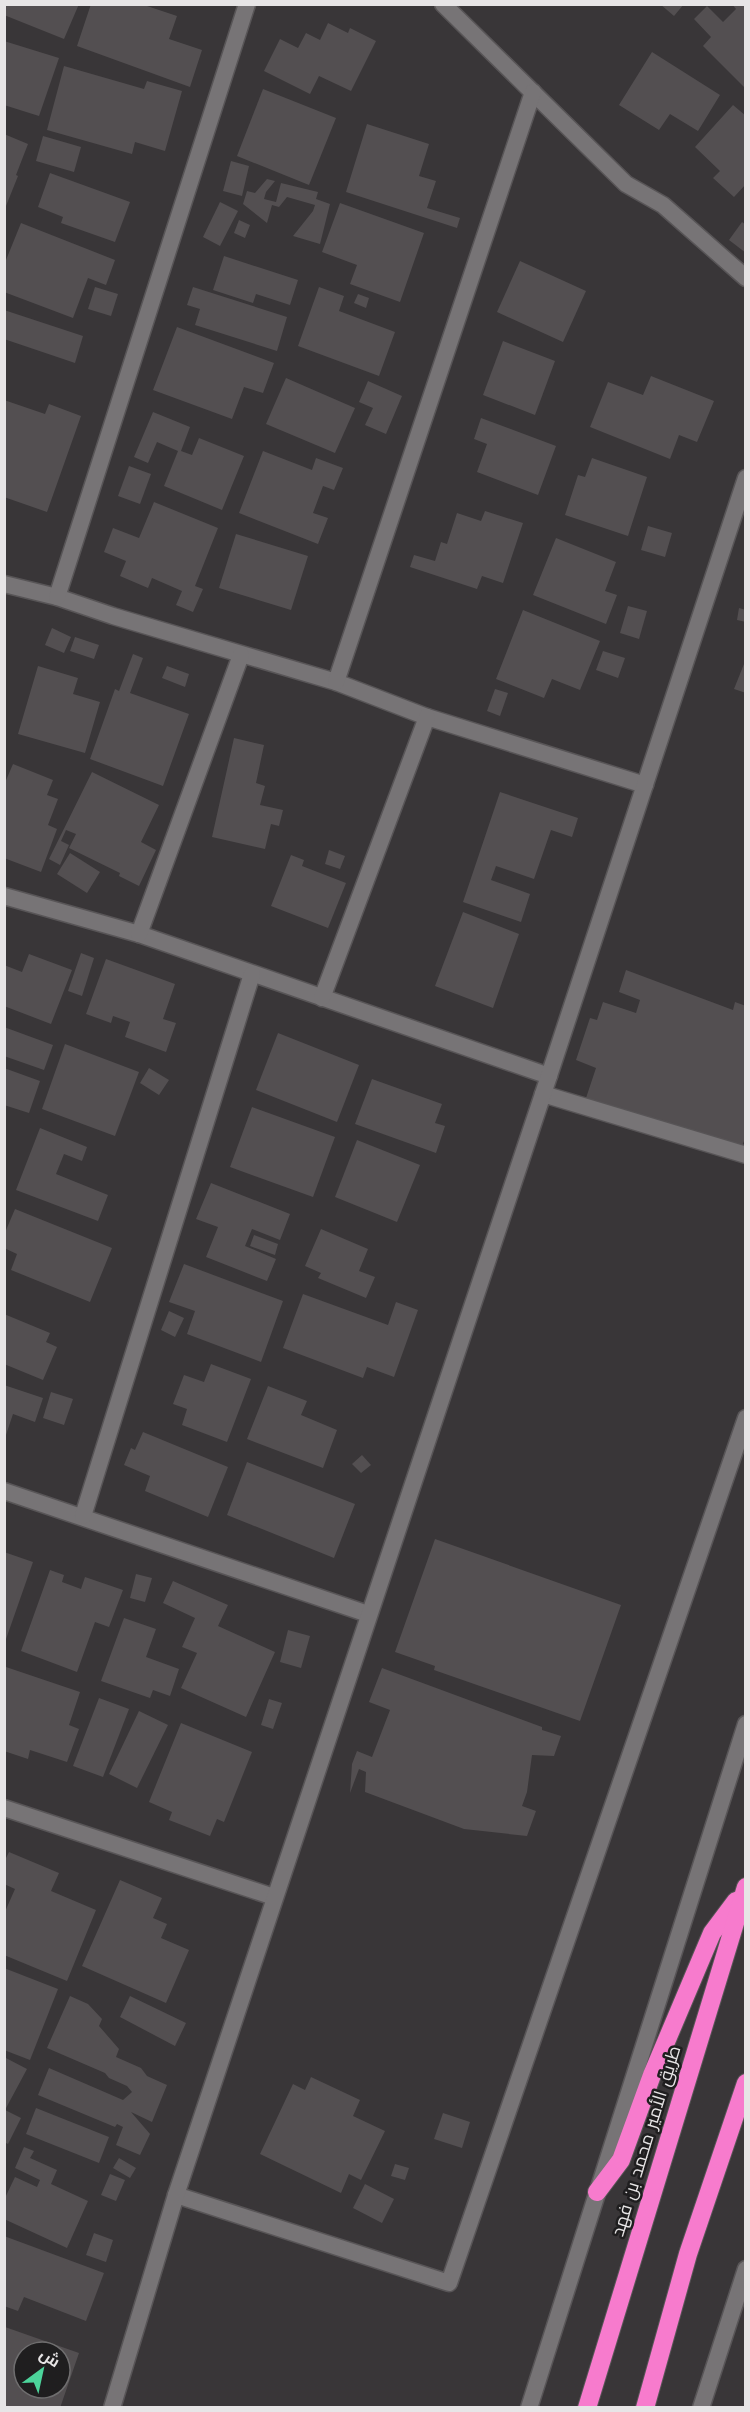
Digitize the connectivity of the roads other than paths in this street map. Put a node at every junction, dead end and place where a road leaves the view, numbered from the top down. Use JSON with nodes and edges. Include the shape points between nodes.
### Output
{"nodes":[{"id":1,"x":247,"y":4,"type":"edge"},
{"id":2,"x":443,"y":4,"type":"edge"},
{"id":3,"x":533,"y":92,"type":"junction"},
{"id":4,"x":746,"y":278,"type":"edge"},
{"id":5,"x":746,"y":478,"type":"edge"},
{"id":6,"x":4,"y":584,"type":"edge"},
{"id":7,"x":57,"y":597,"type":"junction"},
{"id":8,"x":241,"y":655,"type":"junction"},
{"id":9,"x":336,"y":682,"type":"junction"},
{"id":10,"x":427,"y":717,"type":"junction"},
{"id":11,"x":645,"y":785,"type":"junction"},
{"id":12,"x":4,"y":896,"type":"edge"},
{"id":13,"x":139,"y":934,"type":"junction"},
{"id":14,"x":252,"y":974,"type":"junction"},
{"id":15,"x":322,"y":998,"type":"junction"},
{"id":16,"x":549,"y":1076,"type":"junction"},
{"id":17,"x":543,"y":1094,"type":"junction"},
{"id":18,"x":746,"y":1155,"type":"edge"},
{"id":19,"x":746,"y":1418,"type":"edge"},
{"id":20,"x":4,"y":1491,"type":"edge"},
{"id":21,"x":83,"y":1516,"type":"junction"},
{"id":22,"x":368,"y":1614,"type":"junction"},
{"id":23,"x":746,"y":1724,"type":"edge"},
{"id":24,"x":4,"y":1808,"type":"edge"},
{"id":25,"x":745,"y":1888,"type":"edge"},
{"id":26,"x":274,"y":1897,"type":"junction"},
{"id":27,"x":746,"y":2083,"type":"edge"},
{"id":28,"x":597,"y":2192,"type":"junction"},
{"id":29,"x":176,"y":2195,"type":"junction"},
{"id":30,"x":746,"y":2269,"type":"edge"},
{"id":31,"x":112,"y":2408,"type":"edge"},
{"id":32,"x":529,"y":2408,"type":"edge"},
{"id":33,"x":587,"y":2408,"type":"edge"},
{"id":34,"x":645,"y":2408,"type":"edge"},
{"id":35,"x":701,"y":2408,"type":"edge"}],
"edges":[{"from":1,"to":7,"type":"street"},
{"from":2,"to":3,"type":"street"},
{"from":3,"to":4,"type":"street","via":[[626,184],[663,205]]},
{"from":3,"to":9,"type":"street"},
{"from":5,"to":11,"type":"street"},
{"from":6,"to":7,"type":"street"},
{"from":7,"to":8,"type":"street"},
{"from":8,"to":9,"type":"street"},
{"from":8,"to":13,"type":"street"},
{"from":9,"to":10,"type":"street"},
{"from":10,"to":11,"type":"street"},
{"from":10,"to":15,"type":"street"},
{"from":11,"to":16,"type":"street"},
{"from":12,"to":13,"type":"street"},
{"from":13,"to":14,"type":"street"},
{"from":14,"to":15,"type":"street"},
{"from":14,"to":21,"type":"street"},
{"from":15,"to":16,"type":"street"},
{"from":16,"to":17,"type":"street"},
{"from":17,"to":18,"type":"street"},
{"from":17,"to":22,"type":"street"},
{"from":19,"to":29,"type":"street","via":[[449,2283]]},
{"from":20,"to":21,"type":"street"},
{"from":21,"to":22,"type":"street"},
{"from":22,"to":26,"type":"street"},
{"from":23,"to":28,"type":"street"},
{"from":24,"to":26,"type":"street"},
{"from":25,"to":28,"type":"highway","via":[[712,1933],[621,2160]]},
{"from":25,"to":33,"type":"highway","name":"طريق الأمير محمد بن فهد"},
{"from":26,"to":29,"type":"street"},
{"from":27,"to":34,"type":"highway","via":[[688,2254]]},
{"from":28,"to":32,"type":"street"},
{"from":29,"to":31,"type":"street"},
{"from":30,"to":35,"type":"street"}]}
